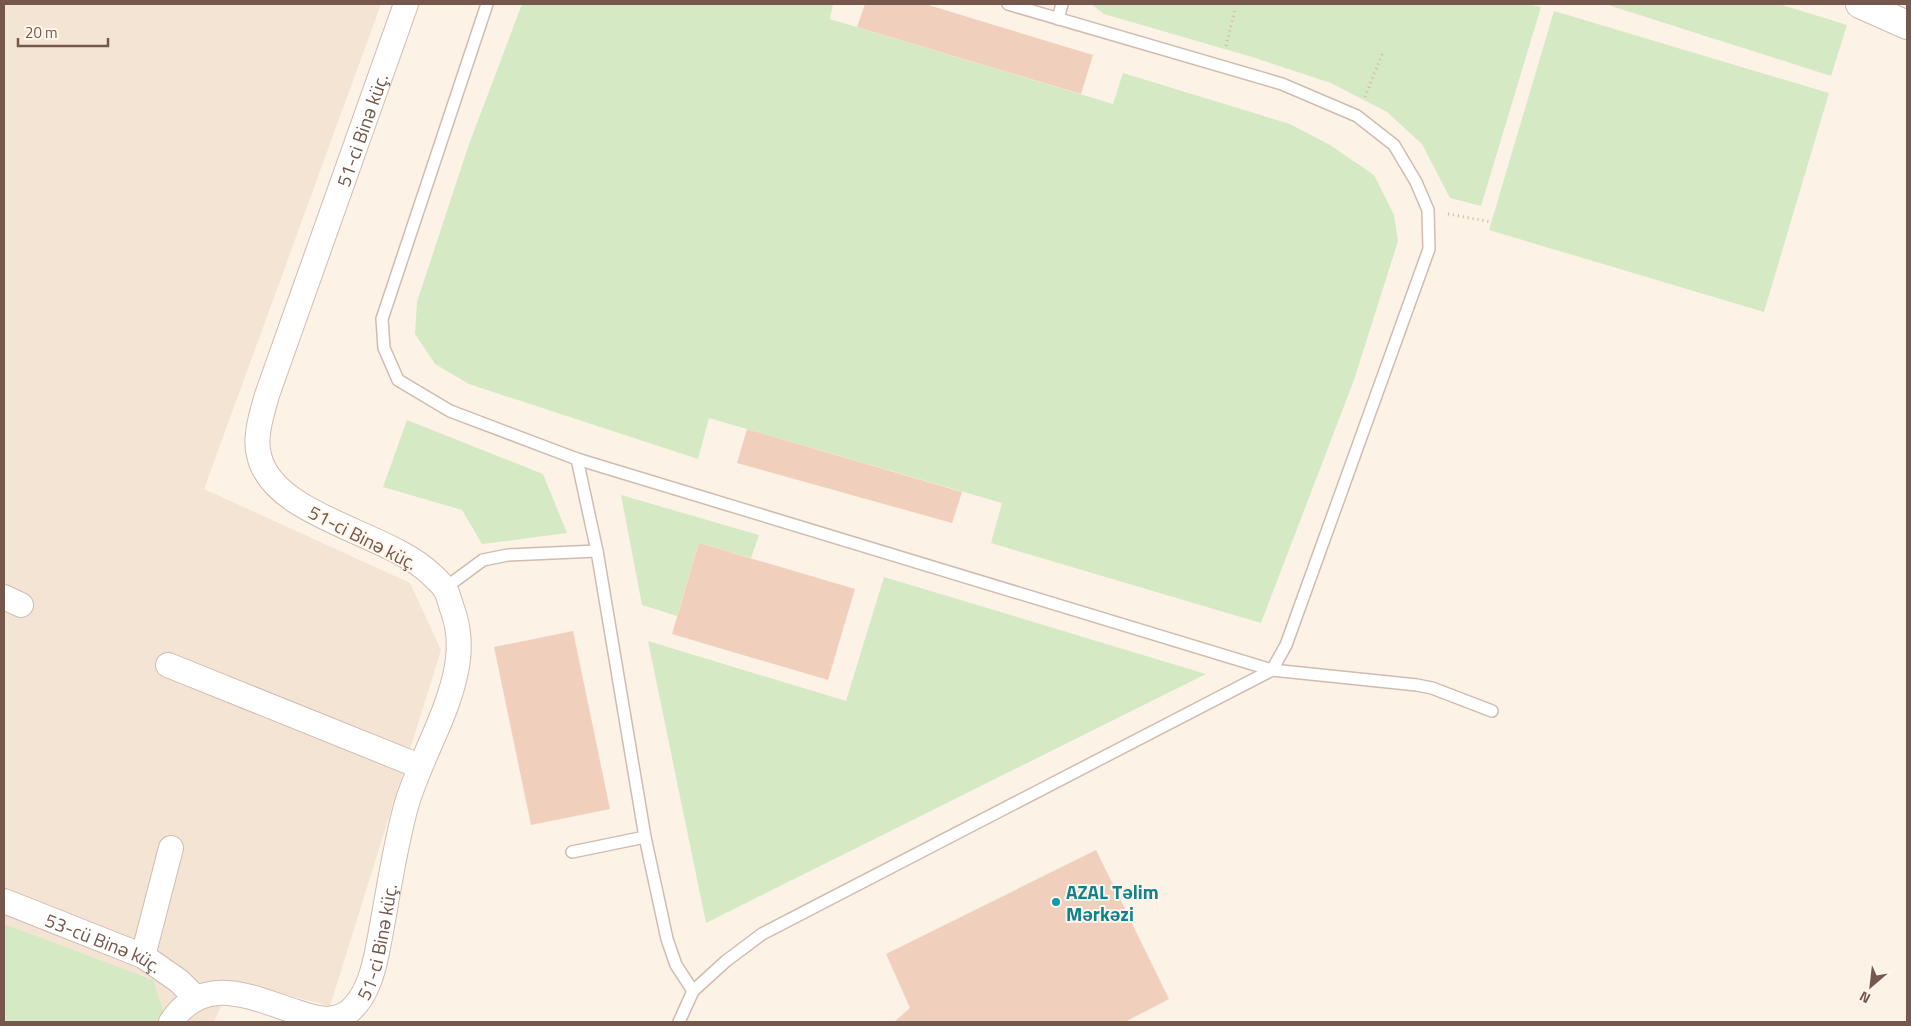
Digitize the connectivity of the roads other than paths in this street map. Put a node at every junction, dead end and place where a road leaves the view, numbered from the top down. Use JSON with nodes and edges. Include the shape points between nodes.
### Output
{"nodes":[{"id":1,"x":406,"y":4,"type":"edge"},
{"id":2,"x":487,"y":4,"type":"edge"},
{"id":3,"x":1008,"y":4,"type":"edge"},
{"id":4,"x":1062,"y":4,"type":"edge"},
{"id":5,"x":1860,"y":4,"type":"edge"},
{"id":6,"x":1058,"y":19,"type":"junction"},
{"id":7,"x":1907,"y":25,"type":"edge"},
{"id":8,"x":577,"y":459,"type":"junction"},
{"id":9,"x":597,"y":551,"type":"junction"},
{"id":10,"x":445,"y":588,"type":"junction"},
{"id":11,"x":168,"y":665,"type":"dead end"},
{"id":12,"x":1272,"y":670,"type":"junction"},
{"id":13,"x":1492,"y":711,"type":"dead end"},
{"id":14,"x":419,"y":766,"type":"junction"},
{"id":15,"x":645,"y":837,"type":"junction"},
{"id":16,"x":171,"y":848,"type":"dead end"},
{"id":17,"x":572,"y":852,"type":"dead end"},
{"id":18,"x":4,"y":901,"type":"edge"},
{"id":19,"x":144,"y":956,"type":"junction"},
{"id":20,"x":693,"y":991,"type":"junction"},
{"id":21,"x":195,"y":997,"type":"junction"},
{"id":22,"x":171,"y":1022,"type":"edge"},
{"id":23,"x":679,"y":1022,"type":"edge"}],
"edges":[{"from":1,"to":10,"type":"street","name":"51-ci Binə küç.","via":[[267,395],[259,425],[259,455],[268,476],[280,491],[302,506],[405,554]]},
{"from":2,"to":8,"type":"lane","via":[[382,319],[384,348],[398,380],[450,411]]},
{"from":3,"to":6,"type":"lane"},
{"from":4,"to":6,"type":"lane"},
{"from":5,"to":7,"type":"street"},
{"from":6,"to":12,"type":"lane","via":[[1282,84],[1357,116],[1394,146],[1416,182],[1428,210],[1429,249],[1286,644]]},
{"from":8,"to":9,"type":"lane"},
{"from":8,"to":12,"type":"lane"},
{"from":9,"to":10,"type":"lane","via":[[508,555],[483,560]]},
{"from":9,"to":15,"type":"lane"},
{"from":10,"to":14,"type":"street","name":"51-ci Binə küç.","via":[[456,619],[459,648],[449,697]]},
{"from":11,"to":14,"type":"street"},
{"from":12,"to":13,"type":"lane","via":[[1417,685]]},
{"from":12,"to":20,"type":"lane","via":[[762,934]]},
{"from":14,"to":21,"type":"street","name":"51-ci Binə küç.","via":[[398,841],[374,966],[364,993],[348,1012],[334,1019],[317,1019],[240,994],[215,992]]},
{"from":15,"to":17,"type":"lane"},
{"from":15,"to":20,"type":"lane","via":[[667,939],[676,965]]},
{"from":16,"to":19,"type":"street"},
{"from":18,"to":19,"type":"street","name":"53-cü Binə küç."},
{"from":19,"to":21,"type":"street","name":"53-cü Binə küç."},
{"from":20,"to":23,"type":"lane"},
{"from":21,"to":22,"type":"street","via":[[182,1006]]}]}
